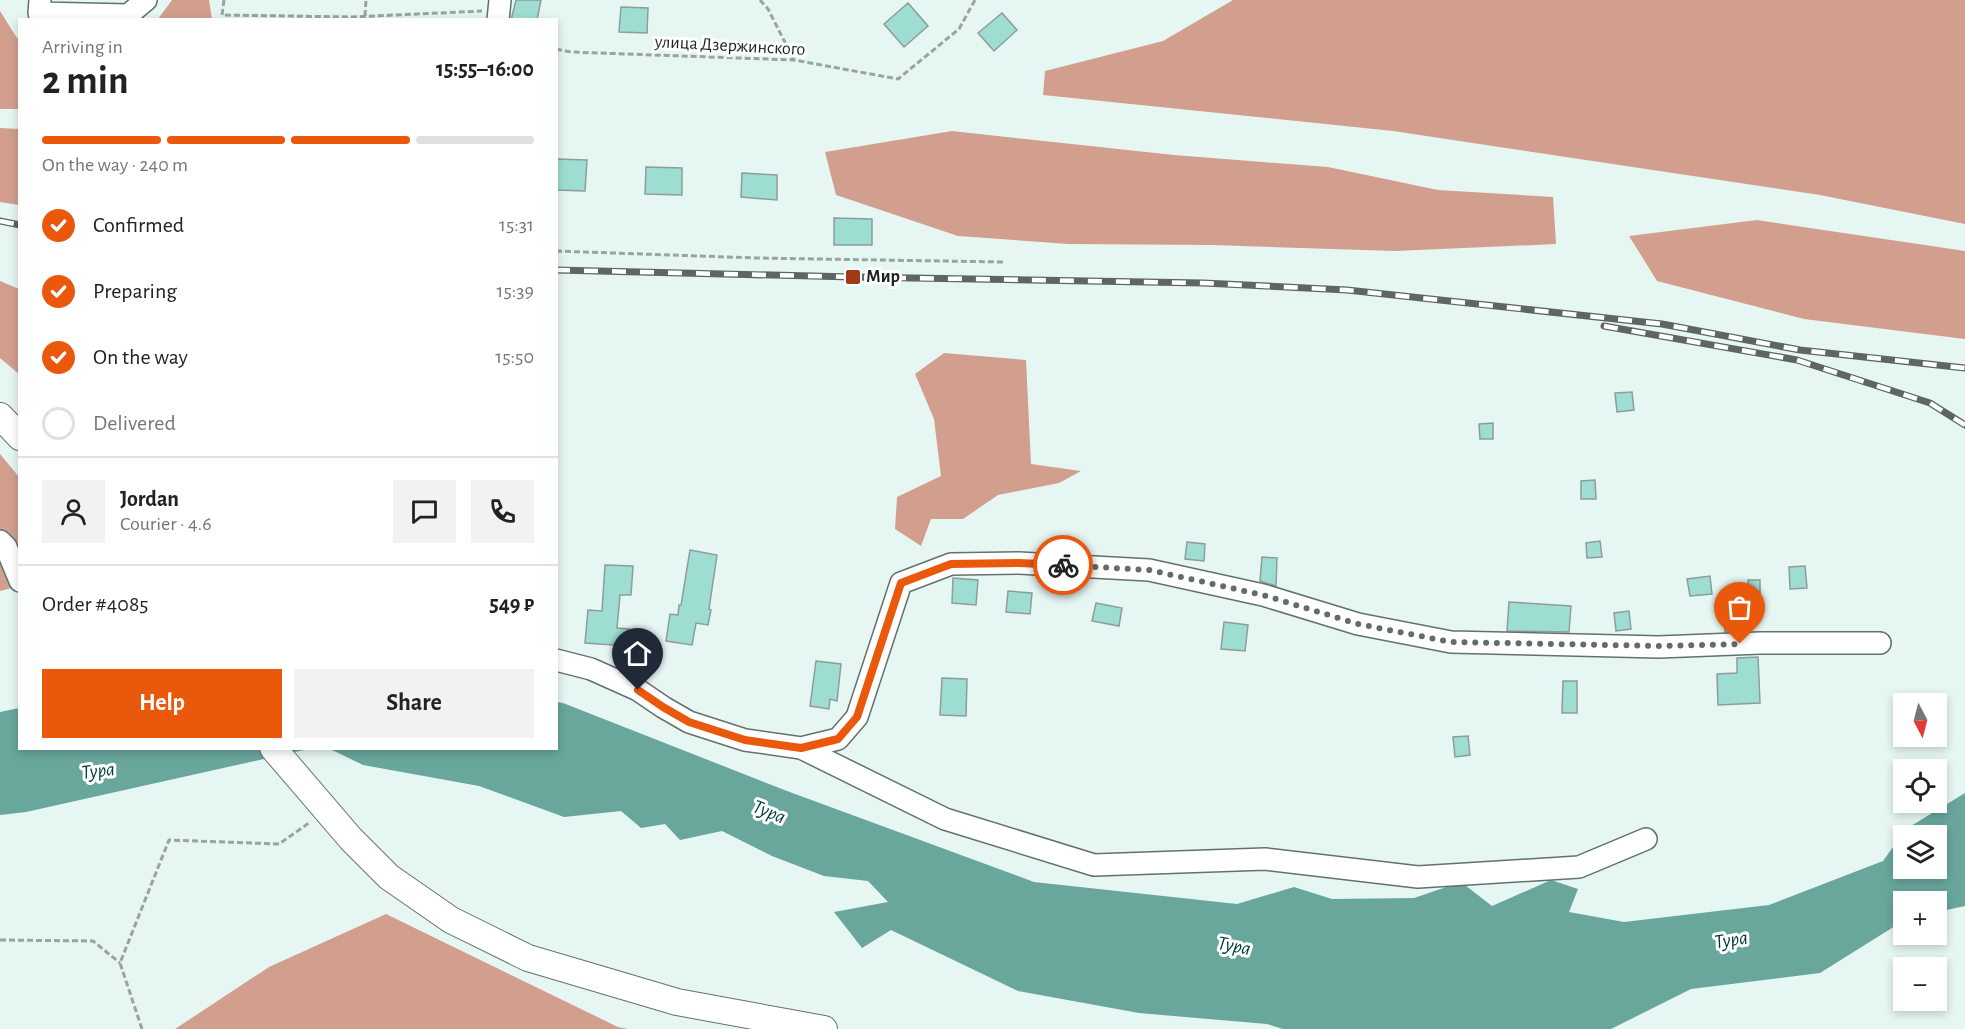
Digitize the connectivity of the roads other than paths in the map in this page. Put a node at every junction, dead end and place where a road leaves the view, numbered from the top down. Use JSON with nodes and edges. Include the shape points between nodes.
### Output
{"nodes":[{"id":1,"x":40,"y":0,"type":"edge"},
{"id":2,"x":146,"y":0,"type":"edge"},
{"id":3,"x":0,"y":416,"type":"edge"},
{"id":4,"x":18,"y":435,"type":"edge"},
{"id":5,"x":0,"y":541,"type":"edge"},
{"id":6,"x":18,"y":576,"type":"edge"},
{"id":7,"x":1880,"y":643,"type":"dead end"},
{"id":8,"x":558,"y":661,"type":"edge"},
{"id":9,"x":801,"y":748,"type":"junction"},
{"id":10,"x":275,"y":750,"type":"edge"},
{"id":11,"x":1646,"y":839,"type":"dead end"},
{"id":12,"x":824,"y":1029,"type":"edge"}],
"edges":[{"from":1,"to":2,"type":"street","via":[[39,13],[128,15]]},
{"from":3,"to":4,"type":"main road"},
{"from":5,"to":6,"type":"street"},
{"from":7,"to":9,"type":"street","via":[[1659,646],[1451,642],[1358,624],[1263,595],[1149,570],[1019,563],[951,564],[901,583],[857,717],[838,739]]},
{"from":8,"to":9,"type":"street","via":[[591,669],[638,690],[689,722],[745,740]]},
{"from":9,"to":11,"type":"street","via":[[945,819],[1094,865],[1264,859],[1418,877],[1579,867]]},
{"from":10,"to":12,"type":"main road","via":[[389,877],[451,920],[528,958],[677,1002]]}]}
